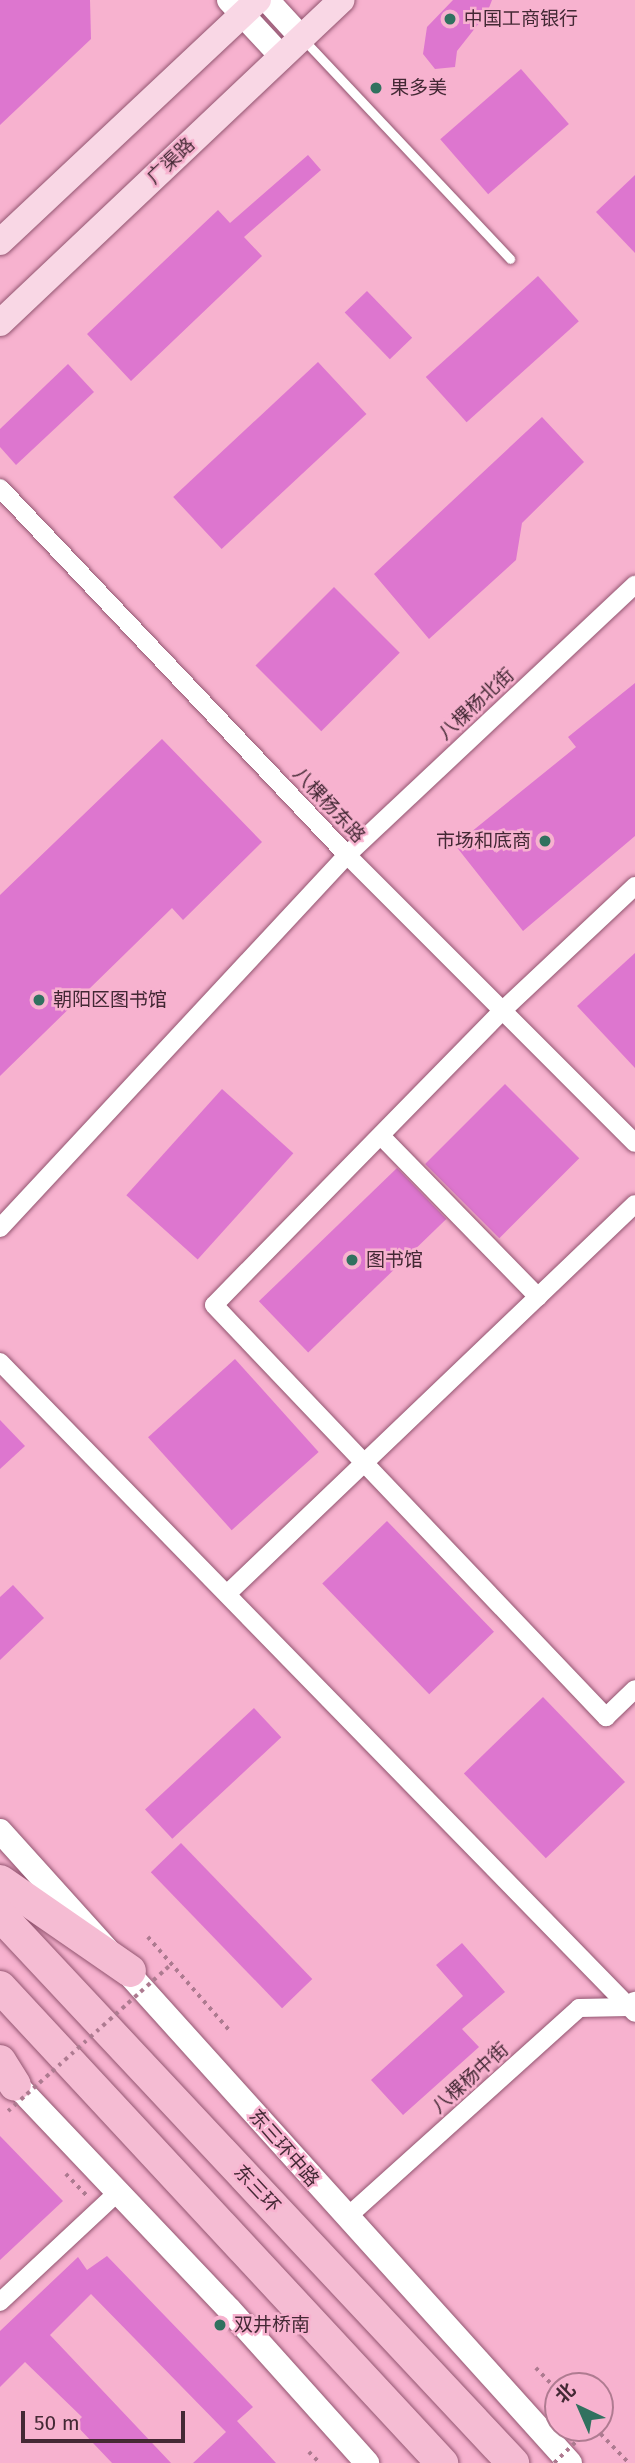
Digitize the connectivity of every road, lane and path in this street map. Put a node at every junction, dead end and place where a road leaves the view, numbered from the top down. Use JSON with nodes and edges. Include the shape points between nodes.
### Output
{"nodes":[{"id":1,"x":267,"y":0,"type":"edge"},
{"id":2,"x":342,"y":0,"type":"edge"},
{"id":3,"x":244,"y":5,"type":"edge"},
{"id":4,"x":302,"y":38,"type":"junction"},
{"id":5,"x":282,"y":57,"type":"junction"},
{"id":6,"x":0,"y":242,"type":"edge"},
{"id":7,"x":510,"y":260,"type":"dead end"},
{"id":8,"x":0,"y":323,"type":"edge"},
{"id":9,"x":0,"y":488,"type":"edge"},
{"id":10,"x":635,"y":585,"type":"edge"},
{"id":11,"x":346,"y":855,"type":"junction"},
{"id":12,"x":635,"y":886,"type":"edge"},
{"id":13,"x":501,"y":1012,"type":"junction"},
{"id":14,"x":380,"y":1136,"type":"junction"},
{"id":15,"x":635,"y":1143,"type":"edge"},
{"id":16,"x":635,"y":1204,"type":"edge"},
{"id":17,"x":0,"y":1228,"type":"edge"},
{"id":18,"x":538,"y":1297,"type":"junction"},
{"id":19,"x":0,"y":1362,"type":"edge"},
{"id":20,"x":364,"y":1464,"type":"junction"},
{"id":21,"x":227,"y":1594,"type":"junction"},
{"id":22,"x":635,"y":1689,"type":"edge"},
{"id":23,"x":0,"y":1831,"type":"edge"},
{"id":24,"x":0,"y":1881,"type":"edge"},
{"id":25,"x":0,"y":1915,"type":"edge"},
{"id":26,"x":148,"y":1937,"type":"dead end"},
{"id":27,"x":171,"y":1964,"type":"junction"},
{"id":28,"x":130,"y":1971,"type":"junction"},
{"id":29,"x":0,"y":1987,"type":"edge"},
{"id":30,"x":633,"y":2007,"type":"edge"},
{"id":31,"x":230,"y":2031,"type":"dead end"},
{"id":32,"x":6,"y":2082,"type":"edge"},
{"id":33,"x":58,"y":2165,"type":"dead end"},
{"id":34,"x":108,"y":2202,"type":"junction"},
{"id":35,"x":346,"y":2218,"type":"junction"},
{"id":36,"x":0,"y":2302,"type":"edge"},
{"id":37,"x":536,"y":2368,"type":"dead end"},
{"id":38,"x":544,"y":2376,"type":"edge"},
{"id":39,"x":577,"y":2442,"type":"edge"},
{"id":40,"x":607,"y":2442,"type":"edge"},
{"id":41,"x":309,"y":2452,"type":"dead end"},
{"id":42,"x":320,"y":2463,"type":"edge"},
{"id":43,"x":368,"y":2463,"type":"edge"},
{"id":44,"x":442,"y":2463,"type":"edge"},
{"id":45,"x":513,"y":2463,"type":"edge"},
{"id":46,"x":554,"y":2463,"type":"edge"},
{"id":47,"x":570,"y":2463,"type":"edge"},
{"id":48,"x":629,"y":2463,"type":"edge"}],
"edges":[{"from":1,"to":4,"type":"street"},
{"from":2,"to":4,"type":"main road","name":"广渠路"},
{"from":3,"to":5,"type":"street"},
{"from":3,"to":6,"type":"main road"},
{"from":4,"to":5,"type":"main road","name":"广渠路"},
{"from":4,"to":7,"type":"lane"},
{"from":5,"to":8,"type":"main road","name":"广渠路"},
{"from":9,"to":11,"type":"street","name":"八棵杨东路"},
{"from":10,"to":11,"type":"street","name":"八棵杨北街"},
{"from":11,"to":13,"type":"street","name":"八棵杨东路"},
{"from":11,"to":17,"type":"street","name":"八棵杨北街"},
{"from":12,"to":13,"type":"street"},
{"from":13,"to":14,"type":"street"},
{"from":13,"to":15,"type":"street","name":"八棵杨东路"},
{"from":14,"to":18,"type":"street"},
{"from":14,"to":20,"type":"street","via":[[214,1305]]},
{"from":16,"to":18,"type":"street"},
{"from":18,"to":20,"type":"street"},
{"from":19,"to":21,"type":"street"},
{"from":20,"to":21,"type":"street"},
{"from":20,"to":22,"type":"street","via":[[607,1717]]},
{"from":21,"to":30,"type":"street"},
{"from":23,"to":28,"type":"street","name":"东三环中路"},
{"from":24,"to":28,"type":"highway"},
{"from":25,"to":45,"type":"highway","name":"东三环"},
{"from":26,"to":27,"type":"path"},
{"from":27,"to":31,"type":"path"},
{"from":27,"to":32,"type":"path","bridge":true},
{"from":28,"to":35,"type":"street","name":"东三环中路"},
{"from":29,"to":44,"type":"highway"},
{"from":30,"to":35,"type":"street","name":"八棵杨中街","via":[[579,2008]]},
{"from":32,"to":34,"type":"street"},
{"from":33,"to":34,"type":"path"},
{"from":34,"to":36,"type":"street"},
{"from":34,"to":43,"type":"street","via":[[229,2309]]},
{"from":35,"to":47,"type":"street","name":"东三环中路"},
{"from":37,"to":38,"type":"path"},
{"from":39,"to":46,"type":"path","bridge":true},
{"from":40,"to":48,"type":"path"},
{"from":41,"to":42,"type":"path"}]}
